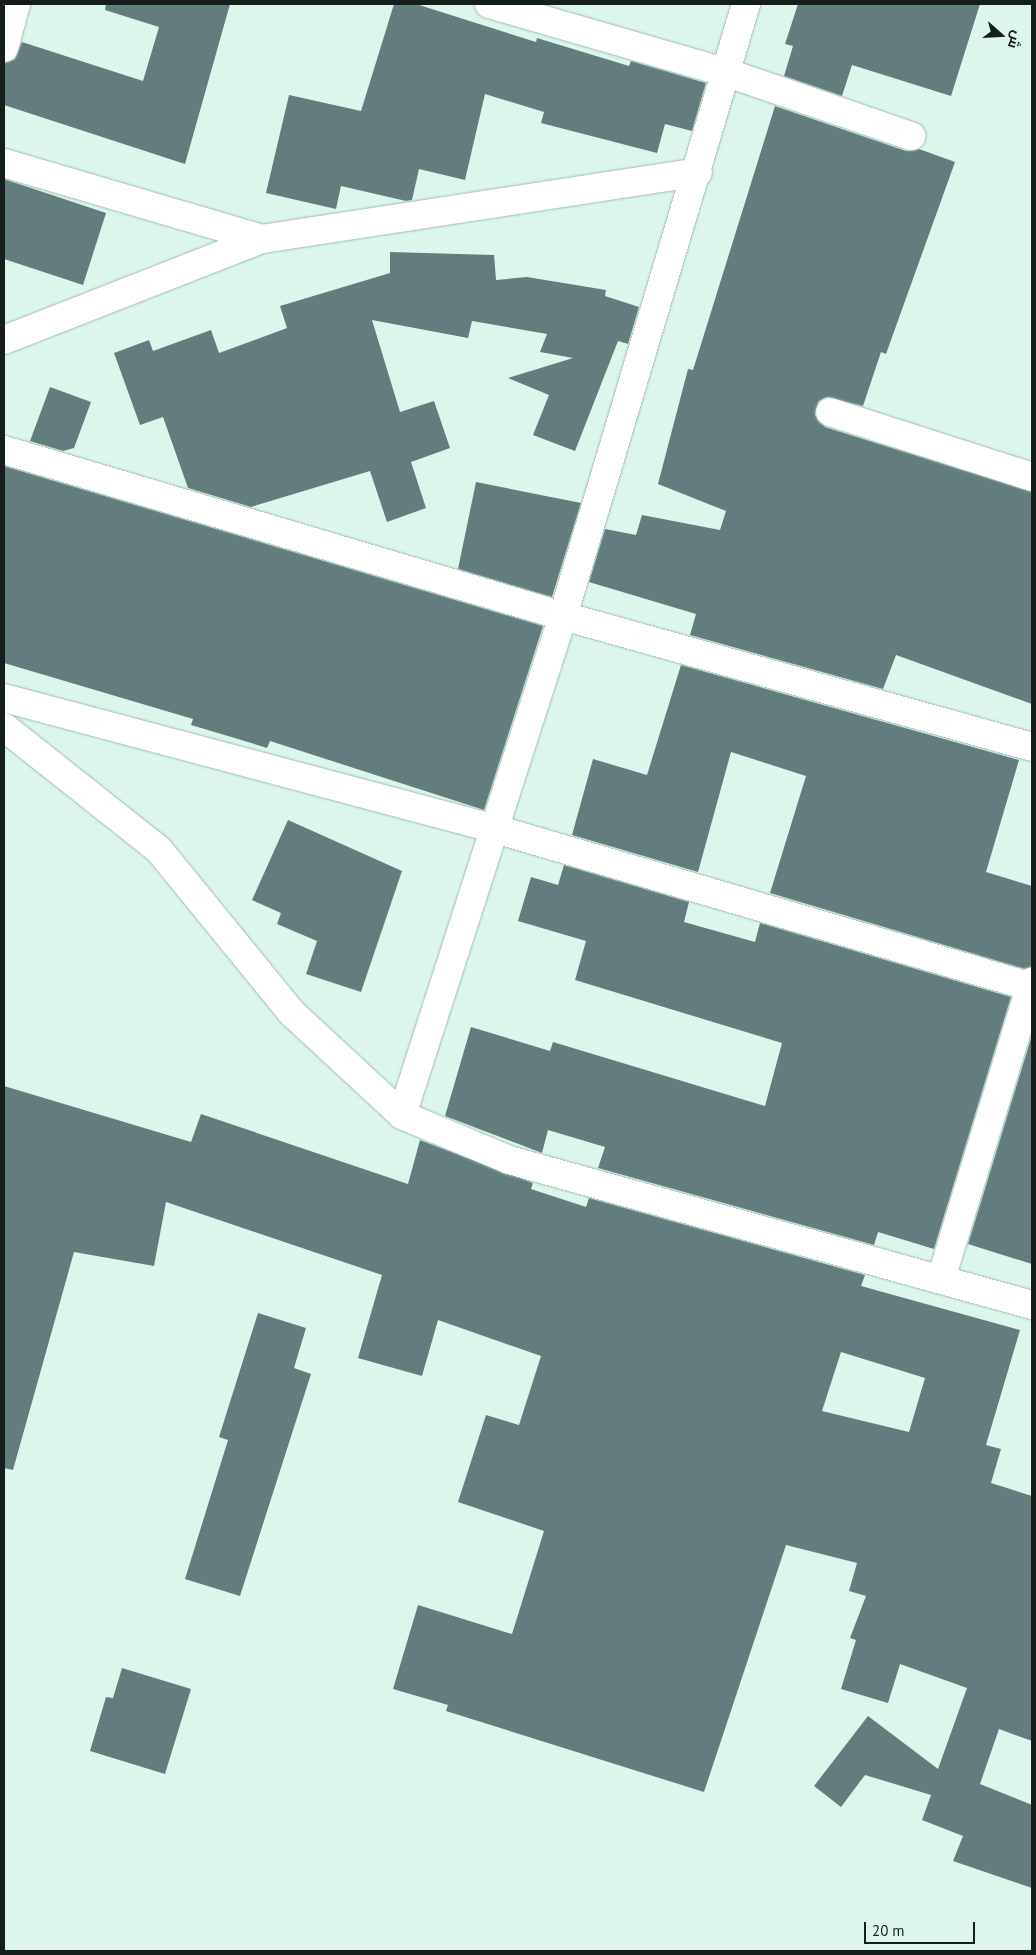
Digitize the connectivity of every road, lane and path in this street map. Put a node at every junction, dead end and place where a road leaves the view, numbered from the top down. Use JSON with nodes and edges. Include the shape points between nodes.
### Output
{"nodes":[{"id":1,"x":16,"y":4,"type":"edge"},
{"id":2,"x":489,"y":4,"type":"edge"},
{"id":3,"x":746,"y":4,"type":"edge"},
{"id":4,"x":4,"y":48,"type":"edge"},
{"id":5,"x":728,"y":73,"type":"junction"},
{"id":6,"x":911,"y":136,"type":"dead end"},
{"id":7,"x":4,"y":163,"type":"edge"},
{"id":8,"x":698,"y":172,"type":"junction"},
{"id":9,"x":262,"y":239,"type":"junction"},
{"id":10,"x":4,"y":340,"type":"edge"},
{"id":11,"x":830,"y":412,"type":"dead end"},
{"id":12,"x":4,"y":450,"type":"edge"},
{"id":13,"x":1032,"y":477,"type":"edge"},
{"id":14,"x":563,"y":616,"type":"junction"},
{"id":15,"x":4,"y":698,"type":"edge"},
{"id":16,"x":4,"y":727,"type":"edge"},
{"id":17,"x":1032,"y":747,"type":"edge"},
{"id":18,"x":492,"y":828,"type":"junction"},
{"id":19,"x":1032,"y":985,"type":"edge"},
{"id":20,"x":402,"y":1115,"type":"junction"},
{"id":21,"x":941,"y":1279,"type":"junction"},
{"id":22,"x":1032,"y":1305,"type":"edge"}],
"edges":[{"from":1,"to":4,"type":"street"},
{"from":2,"to":5,"type":"street"},
{"from":3,"to":5,"type":"street"},
{"from":5,"to":6,"type":"street"},
{"from":5,"to":8,"type":"street"},
{"from":7,"to":9,"type":"street"},
{"from":8,"to":9,"type":"street"},
{"from":8,"to":14,"type":"street"},
{"from":9,"to":10,"type":"street"},
{"from":11,"to":13,"type":"street"},
{"from":12,"to":14,"type":"street"},
{"from":14,"to":17,"type":"street"},
{"from":14,"to":18,"type":"street"},
{"from":15,"to":18,"type":"street"},
{"from":16,"to":20,"type":"street","via":[[159,850],[292,1013]]},
{"from":18,"to":19,"type":"street"},
{"from":18,"to":20,"type":"street"},
{"from":19,"to":21,"type":"street"},
{"from":20,"to":21,"type":"street","via":[[509,1160]]},
{"from":21,"to":22,"type":"street"}]}
